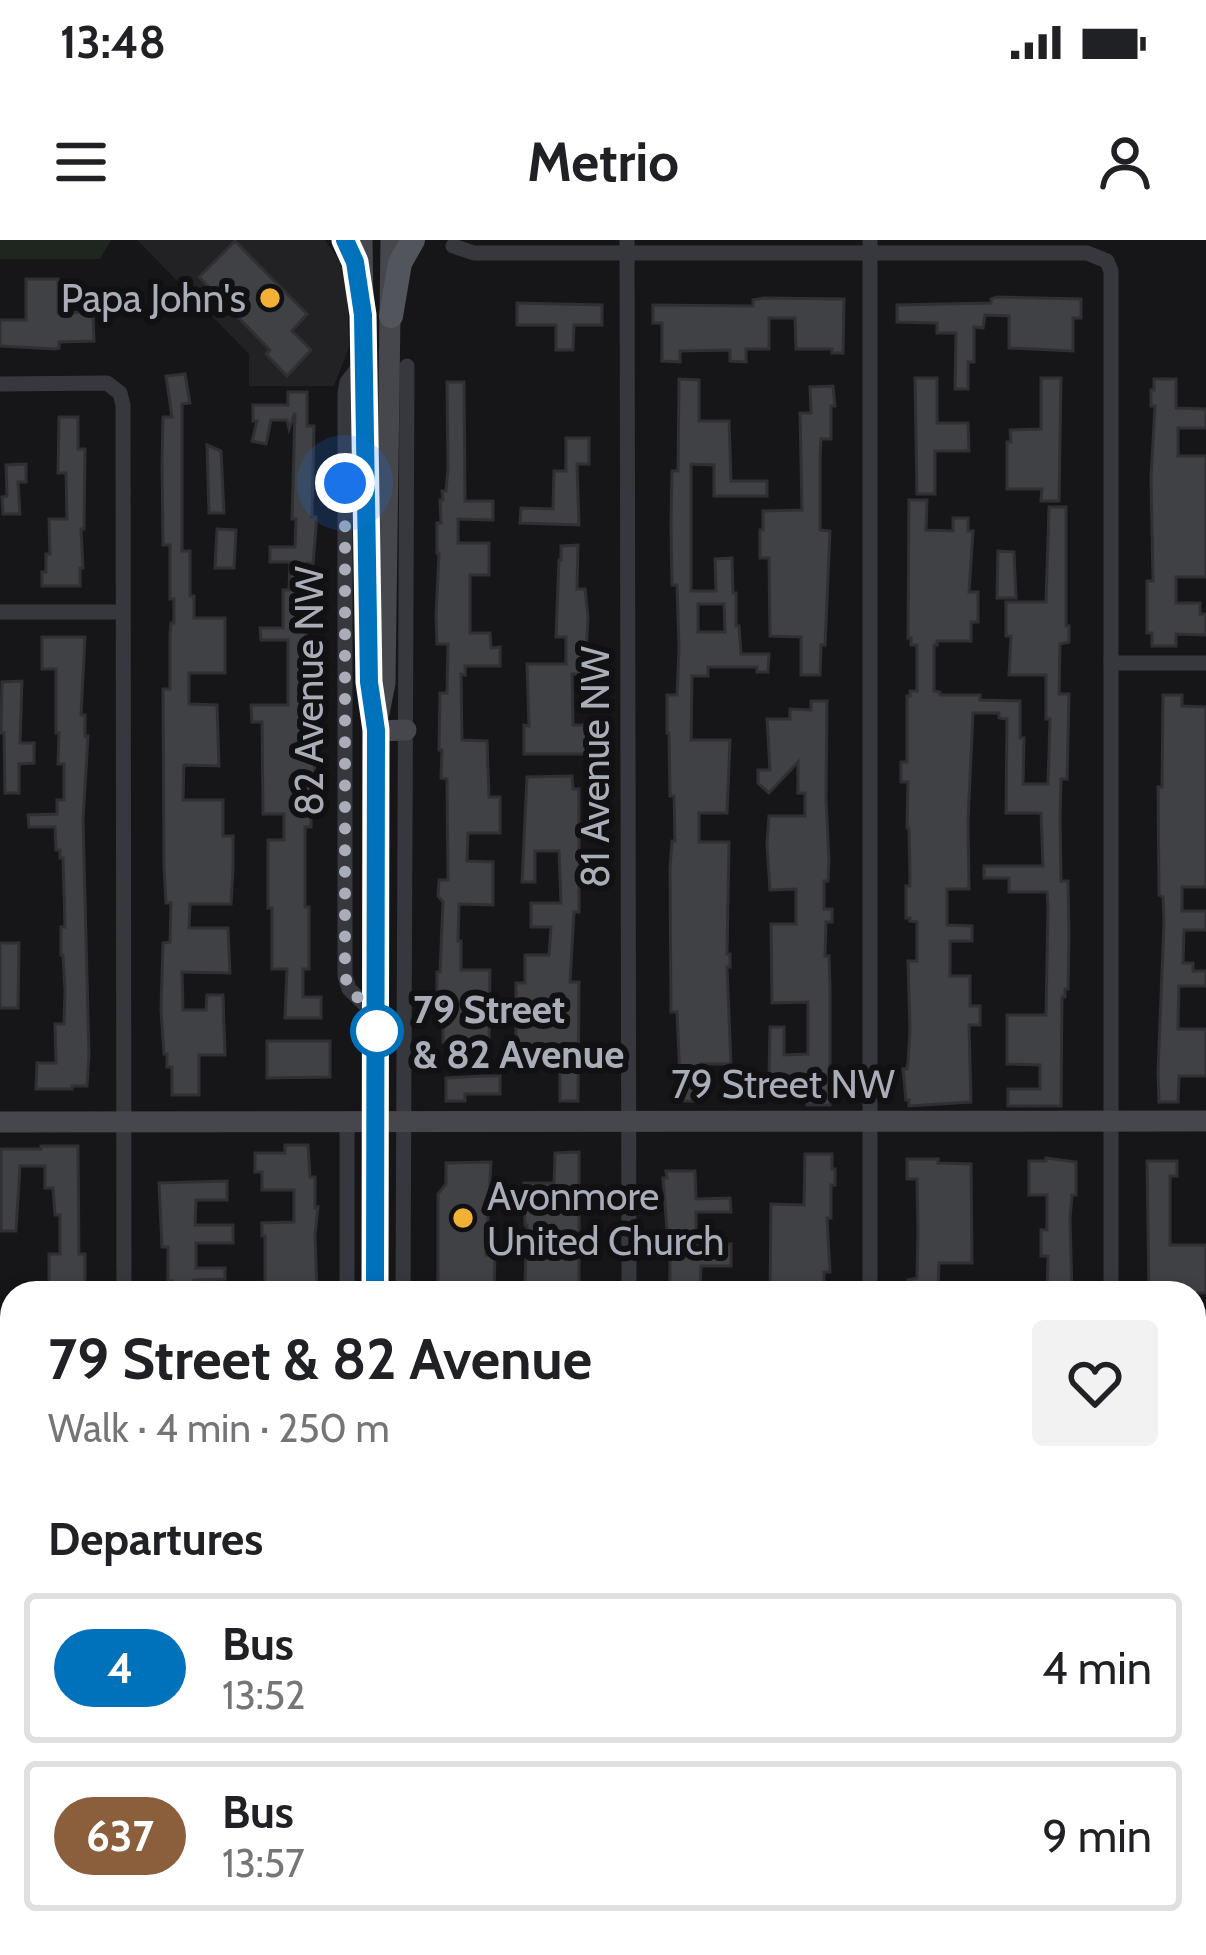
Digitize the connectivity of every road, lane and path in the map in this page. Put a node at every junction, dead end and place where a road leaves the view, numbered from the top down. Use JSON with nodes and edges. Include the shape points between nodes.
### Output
{"nodes":[{"id":1,"x":345,"y":240,"type":"edge"},
{"id":2,"x":362,"y":240,"type":"edge"},
{"id":3,"x":391,"y":240,"type":"edge"},
{"id":4,"x":413,"y":240,"type":"edge"},
{"id":5,"x":453,"y":246,"type":"dead end"},
{"id":6,"x":627,"y":246,"type":"edge"},
{"id":7,"x":870,"y":247,"type":"edge"},
{"id":8,"x":363,"y":315,"type":"junction"},
{"id":9,"x":391,"y":316,"type":"junction"},
{"id":10,"x":364,"y":360,"type":"junction"},
{"id":11,"x":407,"y":367,"type":"dead end"},
{"id":12,"x":0,"y":384,"type":"edge"},
{"id":13,"x":0,"y":612,"type":"edge"},
{"id":14,"x":122,"y":612,"type":"junction"},
{"id":15,"x":1111,"y":663,"type":"junction"},
{"id":16,"x":1206,"y":663,"type":"edge"},
{"id":17,"x":376,"y":730,"type":"junction"},
{"id":18,"x":406,"y":730,"type":"junction"},
{"id":19,"x":377,"y":1016,"type":"junction"},
{"id":20,"x":629,"y":1120,"type":"junction"},
{"id":21,"x":124,"y":1121,"type":"junction"},
{"id":22,"x":347,"y":1121,"type":"junction"},
{"id":23,"x":376,"y":1121,"type":"junction"},
{"id":24,"x":404,"y":1121,"type":"junction"},
{"id":25,"x":869,"y":1121,"type":"junction"},
{"id":26,"x":1111,"y":1121,"type":"junction"},
{"id":27,"x":1206,"y":1121,"type":"edge"},
{"id":28,"x":0,"y":1122,"type":"edge"},
{"id":29,"x":124,"y":1281,"type":"edge"},
{"id":30,"x":347,"y":1281,"type":"edge"},
{"id":31,"x":375,"y":1281,"type":"edge"},
{"id":32,"x":403,"y":1281,"type":"edge"},
{"id":33,"x":629,"y":1281,"type":"edge"},
{"id":34,"x":870,"y":1281,"type":"edge"},
{"id":35,"x":1111,"y":1281,"type":"edge"}],
"edges":[{"from":1,"to":8,"type":"main road"},
{"from":2,"to":8,"type":"main road","name":"82 Avenue NW"},
{"from":3,"to":9,"type":"main road","name":"82 Avenue NW"},
{"from":4,"to":9,"type":"main road","via":[[400,262]]},
{"from":5,"to":6,"type":"street","via":[[475,253]]},
{"from":6,"to":7,"type":"street"},
{"from":6,"to":20,"type":"street","name":"81 Avenue NW"},
{"from":7,"to":15,"type":"street","via":[[1088,253],[1111,271]]},
{"from":7,"to":25,"type":"street"},
{"from":8,"to":10,"type":"main road","name":"82 Avenue NW"},
{"from":9,"to":17,"type":"main road","name":"82 Avenue NW","via":[[385,682]]},
{"from":10,"to":17,"type":"main road","name":"82 Avenue NW"},
{"from":10,"to":19,"type":"street","name":"82 Avenue NW","via":[[345,393],[345,976]]},
{"from":11,"to":18,"type":"street"},
{"from":12,"to":14,"type":"street","via":[[107,383],[120,392]]},
{"from":13,"to":14,"type":"street"},
{"from":14,"to":21,"type":"street"},
{"from":15,"to":16,"type":"street"},
{"from":15,"to":26,"type":"street"},
{"from":17,"to":18,"type":"main road"},
{"from":17,"to":19,"type":"main road","name":"82 Avenue NW"},
{"from":18,"to":24,"type":"street"},
{"from":19,"to":23,"type":"main road","name":"82 Avenue NW"},
{"from":20,"to":24,"type":"main road","name":"79 Street NW"},
{"from":20,"to":25,"type":"main road","name":"79 Street NW"},
{"from":20,"to":33,"type":"street","name":"81 Avenue NW"},
{"from":21,"to":22,"type":"main road","name":"79 Street NW"},
{"from":21,"to":28,"type":"main road","name":"79 Street NW"},
{"from":21,"to":29,"type":"street"},
{"from":22,"to":23,"type":"main road","name":"79 Street NW"},
{"from":22,"to":30,"type":"street"},
{"from":23,"to":24,"type":"main road","name":"79 Street NW"},
{"from":23,"to":31,"type":"main road","name":"82 Avenue NW"},
{"from":24,"to":32,"type":"street"},
{"from":25,"to":26,"type":"main road","name":"79 Street NW"},
{"from":25,"to":34,"type":"street"},
{"from":26,"to":27,"type":"main road","name":"79 Street NW"},
{"from":26,"to":35,"type":"street"}]}
